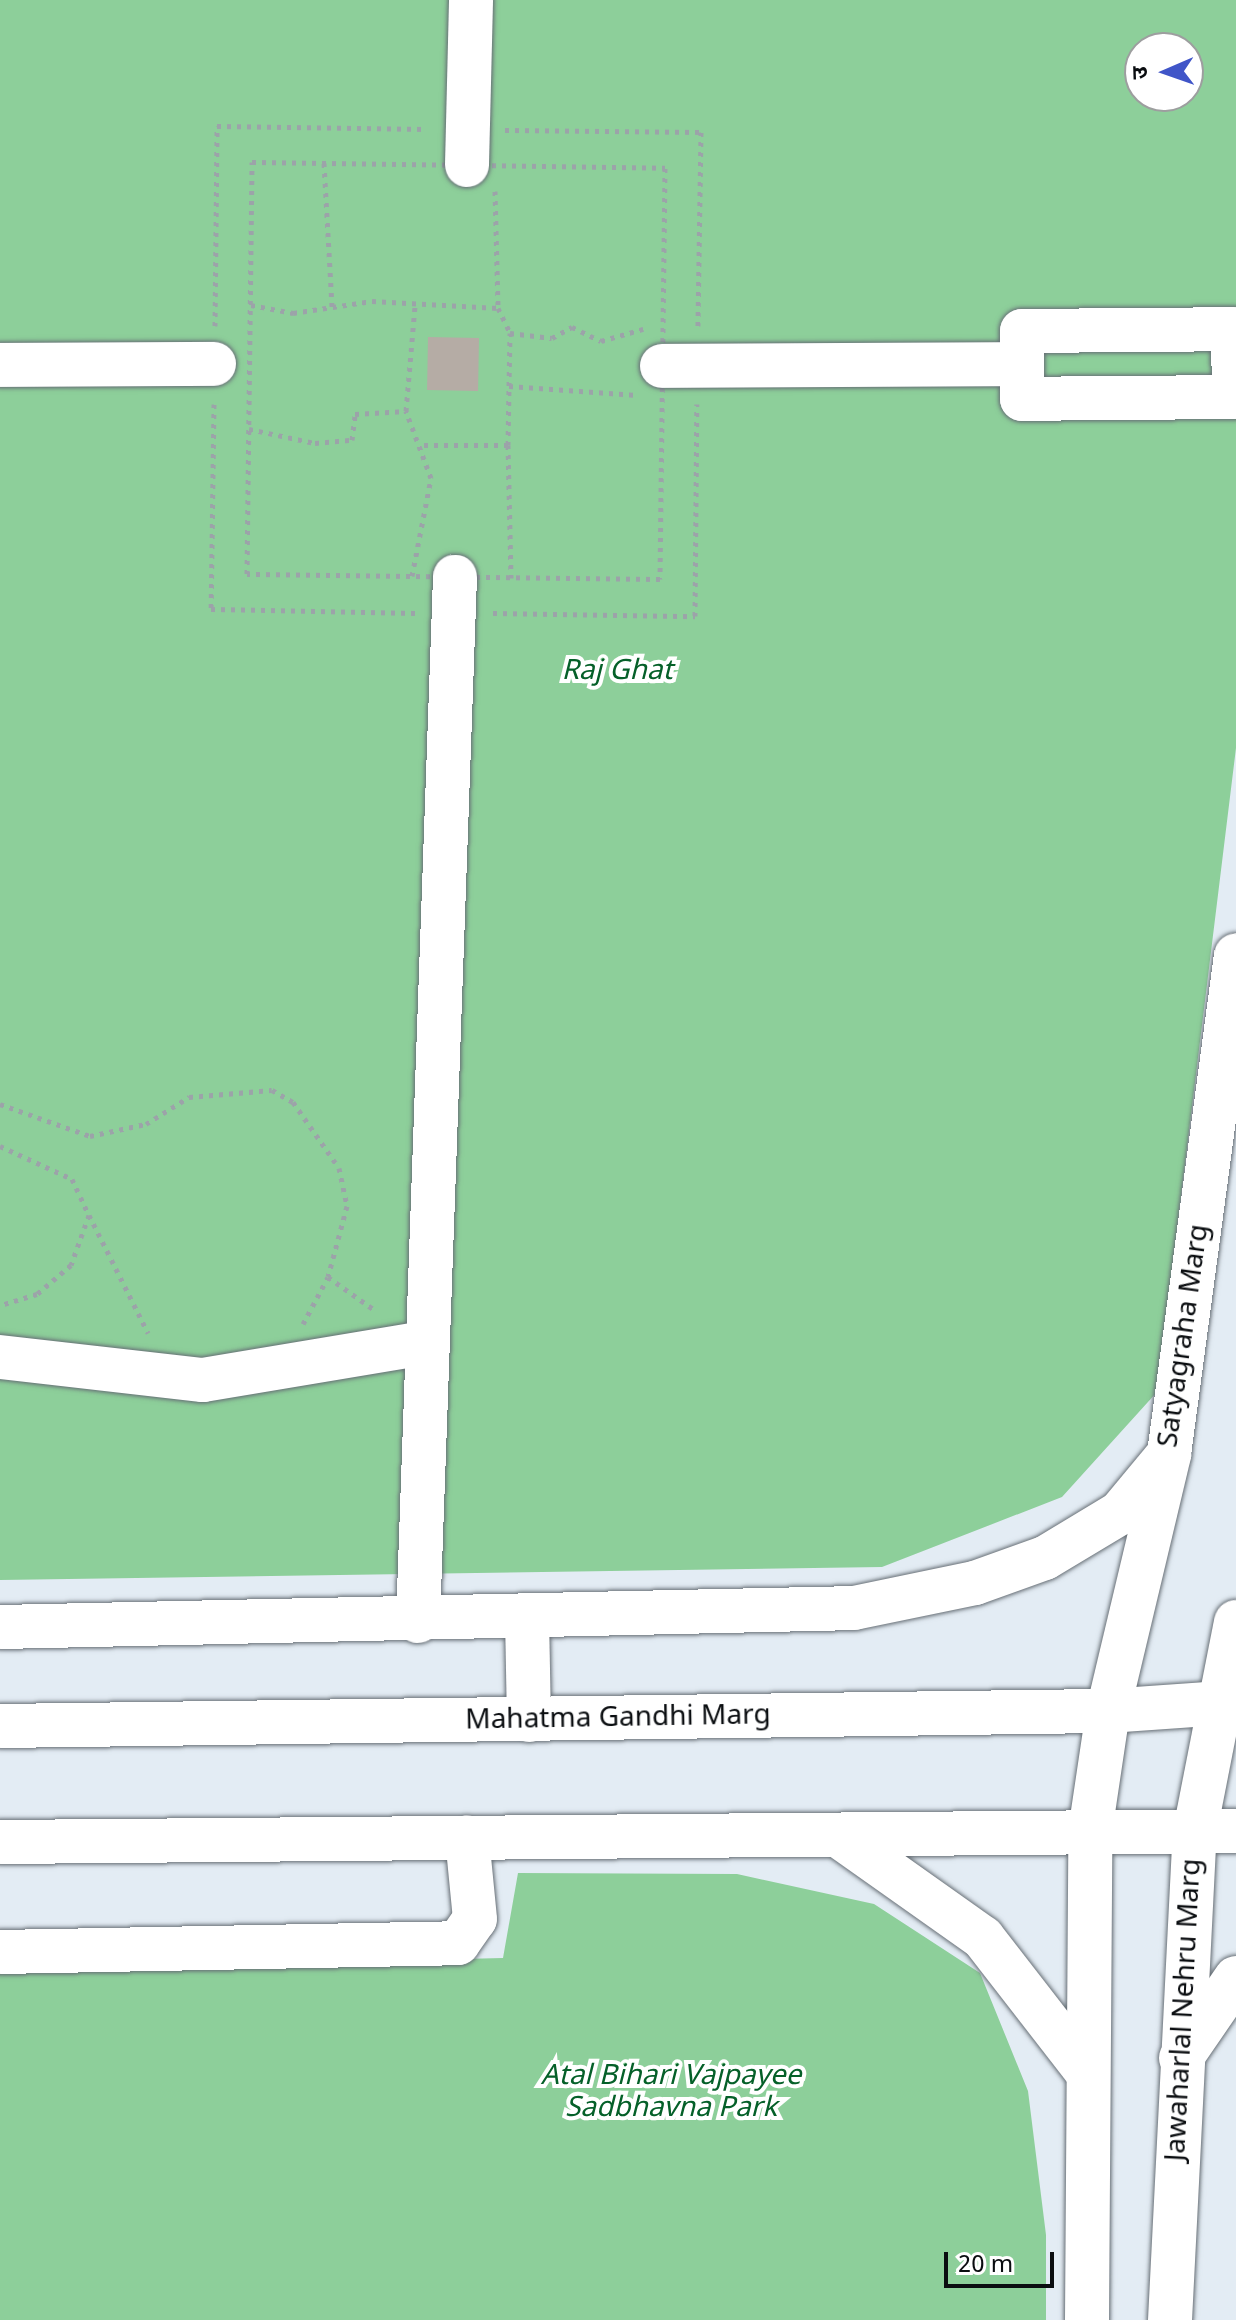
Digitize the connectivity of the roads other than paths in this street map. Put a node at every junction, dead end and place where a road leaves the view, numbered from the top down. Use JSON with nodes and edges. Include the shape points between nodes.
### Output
{"nodes":[{"id":1,"x":471,"y":0,"type":"edge"},
{"id":2,"x":474,"y":147,"type":"road end"},
{"id":3,"x":1235,"y":362,"type":"edge"},
{"id":4,"x":214,"y":364,"type":"road end"},
{"id":5,"x":1022,"y":364,"type":"junction"},
{"id":6,"x":0,"y":365,"type":"edge"},
{"id":7,"x":662,"y":381,"type":"road end"},
{"id":8,"x":455,"y":601,"type":"road end"},
{"id":9,"x":1236,"y":955,"type":"edge"},
{"id":10,"x":423,"y":1343,"type":"junction"},
{"id":11,"x":0,"y":1357,"type":"edge"},
{"id":12,"x":1169,"y":1454,"type":"junction"},
{"id":13,"x":527,"y":1617,"type":"junction"},
{"id":14,"x":418,"y":1621,"type":"junction"},
{"id":15,"x":1236,"y":1622,"type":"edge"},
{"id":16,"x":0,"y":1627,"type":"edge"},
{"id":17,"x":1227,"y":1702,"type":"edge"},
{"id":18,"x":1108,"y":1711,"type":"junction"},
{"id":19,"x":529,"y":1720,"type":"junction"},
{"id":20,"x":0,"y":1726,"type":"edge"},
{"id":21,"x":1215,"y":1831,"type":"edge"},
{"id":22,"x":1090,"y":1832,"type":"junction"},
{"id":23,"x":839,"y":1836,"type":"junction"},
{"id":24,"x":467,"y":1837,"type":"junction"},
{"id":25,"x":0,"y":1842,"type":"edge"},
{"id":26,"x":0,"y":1952,"type":"edge"},
{"id":27,"x":1236,"y":1978,"type":"edge"},
{"id":28,"x":1181,"y":2058,"type":"junction"},
{"id":29,"x":1086,"y":2071,"type":"junction"},
{"id":30,"x":1087,"y":2320,"type":"edge"},
{"id":31,"x":1170,"y":2320,"type":"edge"}],
"edges":[{"from":1,"to":2,"type":"main road"},
{"from":3,"to":5,"type":"main road","via":[[1233,329],[1022,331]]},
{"from":3,"to":5,"type":"main road","via":[[1234,397],[1022,399]]},
{"from":4,"to":6,"type":"main road"},
{"from":5,"to":7,"type":"main road"},
{"from":8,"to":10,"type":"main road"},
{"from":9,"to":12,"type":"main road","name":"Satyagraha Marg"},
{"from":10,"to":11,"type":"main road","via":[[173,1379]]},
{"from":10,"to":14,"type":"main road"},
{"from":12,"to":13,"type":"main road","via":[[1120,1513],[1045,1558],[975,1583],[854,1608]]},
{"from":12,"to":18,"type":"main road","name":"Satyagraha Marg"},
{"from":13,"to":14,"type":"main road"},
{"from":13,"to":19,"type":"main road"},
{"from":14,"to":16,"type":"main road"},
{"from":15,"to":17,"type":"main road"},
{"from":17,"to":18,"type":"main road","name":"Mahatma Gandhi Marg"},
{"from":17,"to":21,"type":"main road","name":"Jawaharlal Nehru Marg"},
{"from":18,"to":19,"type":"main road","name":"Mahatma Gandhi Marg"},
{"from":18,"to":22,"type":"main road"},
{"from":19,"to":20,"type":"main road","name":"Mahatma Gandhi Marg"},
{"from":21,"to":22,"type":"main road"},
{"from":21,"to":28,"type":"main road","name":"Jawaharlal Nehru Marg"},
{"from":22,"to":23,"type":"main road"},
{"from":22,"to":29,"type":"main road"},
{"from":23,"to":24,"type":"main road"},
{"from":23,"to":29,"type":"main road","via":[[983,1938]]},
{"from":24,"to":25,"type":"main road"},
{"from":24,"to":26,"type":"main road","via":[[475,1919],[458,1943]]},
{"from":27,"to":28,"type":"main road"},
{"from":28,"to":31,"type":"main road","name":"Jawaharlal Nehru Marg"},
{"from":29,"to":30,"type":"main road"}]}
